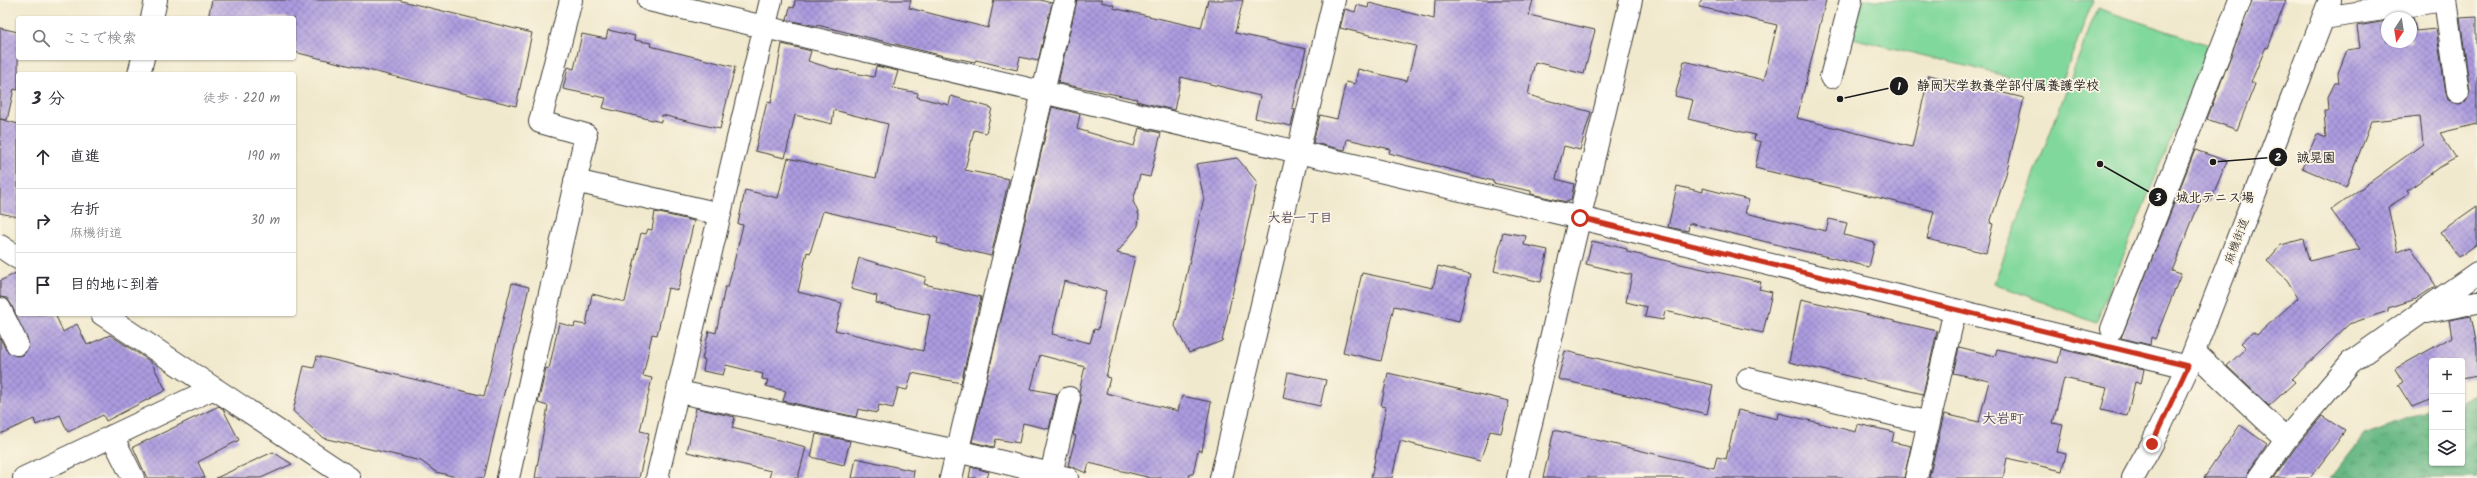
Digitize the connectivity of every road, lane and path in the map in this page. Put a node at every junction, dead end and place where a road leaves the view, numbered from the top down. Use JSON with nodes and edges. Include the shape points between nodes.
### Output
{"nodes":[{"id":1,"x":156,"y":0,"type":"edge"},
{"id":2,"x":571,"y":0,"type":"edge"},
{"id":3,"x":648,"y":0,"type":"edge"},
{"id":4,"x":771,"y":0,"type":"edge"},
{"id":5,"x":1065,"y":0,"type":"edge"},
{"id":6,"x":1334,"y":0,"type":"edge"},
{"id":7,"x":1631,"y":0,"type":"edge"},
{"id":8,"x":1851,"y":0,"type":"edge"},
{"id":9,"x":2240,"y":0,"type":"edge"},
{"id":10,"x":2444,"y":0,"type":"edge"},
{"id":11,"x":2327,"y":9,"type":"edge"},
{"id":12,"x":152,"y":16,"type":"edge"},
{"id":13,"x":765,"y":28,"type":"junction"},
{"id":14,"x":142,"y":60,"type":"edge"},
{"id":15,"x":140,"y":72,"type":"edge"},
{"id":16,"x":1831,"y":77,"type":"dead end"},
{"id":17,"x":1044,"y":91,"type":"junction"},
{"id":18,"x":2458,"y":92,"type":"dead end"},
{"id":19,"x":1297,"y":153,"type":"junction"},
{"id":20,"x":575,"y":181,"type":"junction"},
{"id":21,"x":720,"y":214,"type":"junction"},
{"id":22,"x":1580,"y":218,"type":"junction"},
{"id":23,"x":0,"y":246,"type":"edge"},
{"id":24,"x":16,"y":257,"type":"edge"},
{"id":25,"x":16,"y":259,"type":"edge"},
{"id":26,"x":0,"y":267,"type":"edge"},
{"id":27,"x":2477,"y":273,"type":"edge"},
{"id":28,"x":2477,"y":302,"type":"edge"},
{"id":29,"x":0,"y":309,"type":"edge"},
{"id":30,"x":1956,"y":310,"type":"junction"},
{"id":31,"x":2418,"y":314,"type":"junction"},
{"id":32,"x":105,"y":316,"type":"edge"},
{"id":33,"x":2112,"y":329,"type":"dead end"},
{"id":34,"x":17,"y":344,"type":"dead end"},
{"id":35,"x":2191,"y":359,"type":"junction"},
{"id":36,"x":1748,"y":379,"type":"dead end"},
{"id":37,"x":214,"y":388,"type":"junction"},
{"id":38,"x":679,"y":392,"type":"junction"},
{"id":39,"x":1069,"y":398,"type":"dead end"},
{"id":40,"x":1929,"y":423,"type":"junction"},
{"id":41,"x":112,"y":436,"type":"junction"},
{"id":42,"x":2286,"y":439,"type":"junction"},
{"id":43,"x":957,"y":451,"type":"junction"},
{"id":44,"x":1059,"y":476,"type":"edge"},
{"id":45,"x":24,"y":478,"type":"edge"},
{"id":46,"x":133,"y":478,"type":"edge"},
{"id":47,"x":349,"y":478,"type":"edge"},
{"id":48,"x":508,"y":478,"type":"edge"},
{"id":49,"x":657,"y":478,"type":"edge"},
{"id":50,"x":951,"y":478,"type":"edge"},
{"id":51,"x":1220,"y":478,"type":"edge"},
{"id":52,"x":1518,"y":478,"type":"edge"},
{"id":53,"x":1916,"y":478,"type":"edge"},
{"id":54,"x":2134,"y":478,"type":"edge"},
{"id":55,"x":2259,"y":478,"type":"edge"}],
"edges":[{"from":1,"to":12,"type":"street"},
{"from":2,"to":20,"type":"street","via":[[540,122],[586,135]]},
{"from":3,"to":13,"type":"street"},
{"from":4,"to":13,"type":"street"},
{"from":5,"to":17,"type":"street"},
{"from":6,"to":19,"type":"street"},
{"from":7,"to":22,"type":"street"},
{"from":8,"to":16,"type":"street"},
{"from":9,"to":33,"type":"street"},
{"from":10,"to":11,"type":"street"},
{"from":10,"to":18,"type":"street"},
{"from":11,"to":35,"type":"street","name":"麻機街道"},
{"from":13,"to":17,"type":"street"},
{"from":13,"to":21,"type":"street"},
{"from":14,"to":15,"type":"street"},
{"from":17,"to":19,"type":"street"},
{"from":17,"to":43,"type":"street"},
{"from":19,"to":22,"type":"street"},
{"from":19,"to":51,"type":"street"},
{"from":20,"to":21,"type":"street"},
{"from":20,"to":48,"type":"street"},
{"from":21,"to":38,"type":"street"},
{"from":22,"to":30,"type":"street"},
{"from":22,"to":52,"type":"street"},
{"from":23,"to":24,"type":"street"},
{"from":25,"to":26,"type":"street"},
{"from":27,"to":31,"type":"street"},
{"from":28,"to":31,"type":"street"},
{"from":29,"to":34,"type":"street"},
{"from":30,"to":35,"type":"street"},
{"from":30,"to":40,"type":"street"},
{"from":31,"to":42,"type":"street","via":[[2351,362]]},
{"from":32,"to":37,"type":"street"},
{"from":35,"to":42,"type":"street"},
{"from":35,"to":54,"type":"street","name":"麻機街道"},
{"from":36,"to":40,"type":"street"},
{"from":37,"to":41,"type":"street"},
{"from":37,"to":47,"type":"street"},
{"from":38,"to":43,"type":"street"},
{"from":38,"to":49,"type":"street"},
{"from":39,"to":44,"type":"street"},
{"from":40,"to":53,"type":"street"},
{"from":41,"to":45,"type":"street"},
{"from":41,"to":46,"type":"street"},
{"from":42,"to":55,"type":"street"},
{"from":43,"to":44,"type":"street"},
{"from":43,"to":50,"type":"street"}]}
